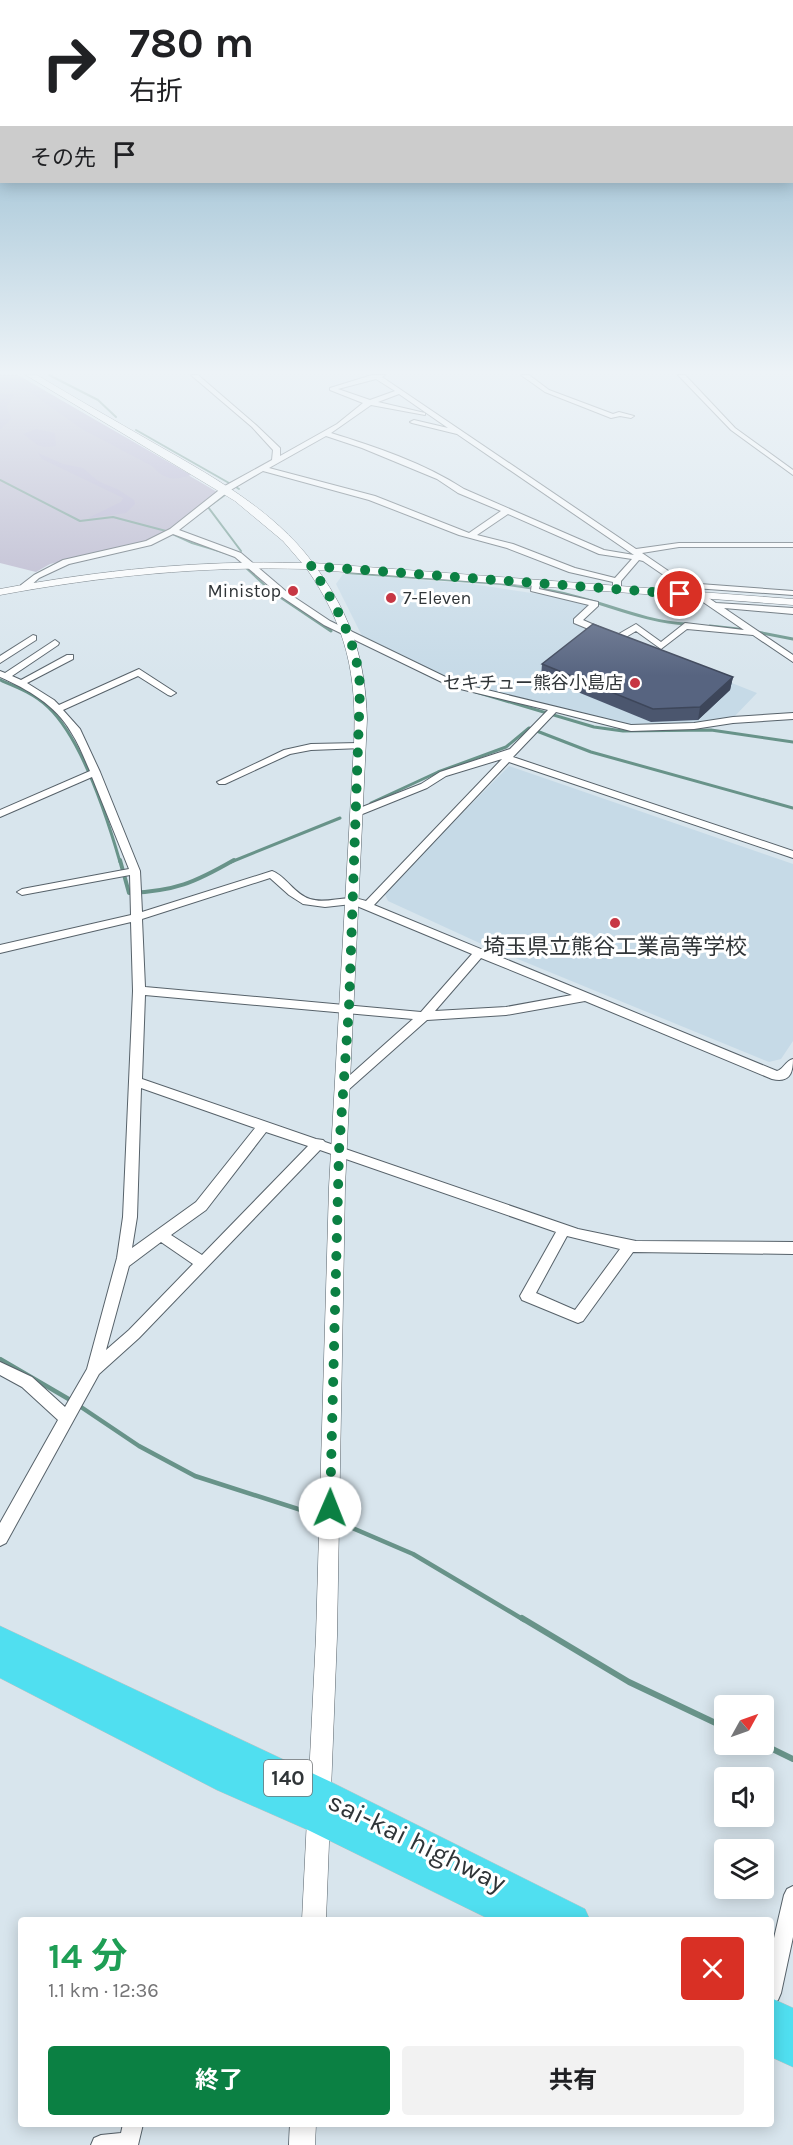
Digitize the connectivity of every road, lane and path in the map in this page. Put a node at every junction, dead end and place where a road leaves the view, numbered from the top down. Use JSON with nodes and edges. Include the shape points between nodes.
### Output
{"nodes":[{"id":1,"x":202,"y":475,"type":"edge"},
{"id":2,"x":253,"y":475,"type":"edge"},
{"id":3,"x":288,"y":475,"type":"edge"},
{"id":4,"x":435,"y":475,"type":"edge"},
{"id":5,"x":523,"y":475,"type":"edge"},
{"id":6,"x":226,"y":489,"type":"junction"},
{"id":7,"x":507,"y":511,"type":"junction"},
{"id":8,"x":170,"y":532,"type":"junction"},
{"id":9,"x":471,"y":536,"type":"junction"},
{"id":10,"x":793,"y":545,"type":"edge"},
{"id":11,"x":637,"y":555,"type":"junction"},
{"id":12,"x":244,"y":564,"type":"junction"},
{"id":13,"x":311,"y":566,"type":"junction"},
{"id":14,"x":684,"y":584,"type":"junction"},
{"id":15,"x":617,"y":585,"type":"junction"},
{"id":16,"x":535,"y":586,"type":"junction"},
{"id":17,"x":24,"y":587,"type":"junction"},
{"id":18,"x":0,"y":592,"type":"edge"},
{"id":19,"x":793,"y":593,"type":"edge"},
{"id":20,"x":701,"y":596,"type":"junction"},
{"id":21,"x":793,"y":602,"type":"edge"},
{"id":22,"x":714,"y":605,"type":"junction"},
{"id":23,"x":793,"y":611,"type":"edge"},
{"id":24,"x":756,"y":634,"type":"junction"},
{"id":25,"x":348,"y":635,"type":"junction"},
{"id":26,"x":33,"y":638,"type":"dead end"},
{"id":27,"x":55,"y":643,"type":"dead end"},
{"id":28,"x":70,"y":657,"type":"dead end"},
{"id":29,"x":793,"y":658,"type":"edge"},
{"id":30,"x":0,"y":660,"type":"edge"},
{"id":31,"x":3,"y":675,"type":"edge"},
{"id":32,"x":21,"y":683,"type":"junction"},
{"id":33,"x":171,"y":693,"type":"dead end"},
{"id":34,"x":57,"y":709,"type":"junction"},
{"id":35,"x":551,"y":713,"type":"junction"},
{"id":36,"x":793,"y":717,"type":"edge"},
{"id":37,"x":359,"y":746,"type":"junction"},
{"id":38,"x":508,"y":755,"type":"junction"},
{"id":39,"x":95,"y":772,"type":"junction"},
{"id":40,"x":222,"y":782,"type":"dead end"},
{"id":41,"x":3,"y":810,"type":"edge"},
{"id":42,"x":356,"y":813,"type":"junction"},
{"id":43,"x":793,"y":855,"type":"edge"},
{"id":44,"x":133,"y":871,"type":"junction"},
{"id":45,"x":22,"y":892,"type":"dead end"},
{"id":46,"x":352,"y":900,"type":"junction"},
{"id":47,"x":368,"y":905,"type":"junction"},
{"id":48,"x":138,"y":917,"type":"junction"},
{"id":49,"x":0,"y":949,"type":"edge"},
{"id":50,"x":480,"y":952,"type":"junction"},
{"id":51,"x":139,"y":991,"type":"junction"},
{"id":52,"x":587,"y":997,"type":"junction"},
{"id":53,"x":349,"y":1007,"type":"junction"},
{"id":54,"x":424,"y":1016,"type":"junction"},
{"id":55,"x":793,"y":1063,"type":"edge"},
{"id":56,"x":136,"y":1082,"type":"junction"},
{"id":57,"x":343,"y":1088,"type":"junction"},
{"id":58,"x":264,"y":1125,"type":"junction"},
{"id":59,"x":319,"y":1143,"type":"junction"},
{"id":60,"x":339,"y":1151,"type":"junction"},
{"id":61,"x":564,"y":1229,"type":"junction"},
{"id":62,"x":161,"y":1235,"type":"junction"},
{"id":63,"x":630,"y":1245,"type":"junction"},
{"id":64,"x":793,"y":1248,"type":"edge"},
{"id":65,"x":122,"y":1263,"type":"junction"},
{"id":66,"x":203,"y":1263,"type":"junction"},
{"id":67,"x":0,"y":1368,"type":"edge"},
{"id":68,"x":94,"y":1370,"type":"junction"},
{"id":69,"x":68,"y":1415,"type":"junction"},
{"id":70,"x":0,"y":1538,"type":"edge"},
{"id":71,"x":0,"y":1640,"type":"edge"},
{"id":72,"x":0,"y":1663,"type":"edge"},
{"id":73,"x":320,"y":1806,"type":"junction"},
{"id":74,"x":793,"y":1895,"type":"edge"},
{"id":75,"x":314,"y":1917,"type":"edge"},
{"id":76,"x":521,"y":1917,"type":"edge"},
{"id":77,"x":567,"y":1917,"type":"edge"},
{"id":78,"x":774,"y":1980,"type":"edge"},
{"id":79,"x":774,"y":2016,"type":"edge"},
{"id":80,"x":793,"y":2026,"type":"edge"},
{"id":81,"x":774,"y":2040,"type":"edge"},
{"id":82,"x":793,"y":2050,"type":"edge"},
{"id":83,"x":132,"y":2127,"type":"edge"},
{"id":84,"x":303,"y":2127,"type":"edge"},
{"id":85,"x":101,"y":2145,"type":"edge"},
{"id":86,"x":302,"y":2145,"type":"edge"}],
"edges":[{"from":1,"to":6,"type":"street"},
{"from":2,"to":6,"type":"street"},
{"from":3,"to":9,"type":"street","via":[[372,498]]},
{"from":4,"to":7,"type":"street"},
{"from":5,"to":11,"type":"street"},
{"from":6,"to":8,"type":"street"},
{"from":6,"to":13,"type":"street","via":[[271,523]]},
{"from":7,"to":9,"type":"street"},
{"from":7,"to":11,"type":"street","via":[[602,552]]},
{"from":8,"to":12,"type":"street","via":[[238,555]]},
{"from":8,"to":17,"type":"street","via":[[148,543],[55,564]]},
{"from":9,"to":15,"type":"street"},
{"from":10,"to":11,"type":"street","via":[[679,545]]},
{"from":11,"to":14,"type":"street"},
{"from":11,"to":15,"type":"street"},
{"from":12,"to":13,"type":"street"},
{"from":12,"to":17,"type":"street","via":[[117,573]]},
{"from":12,"to":25,"type":"street"},
{"from":13,"to":16,"type":"street"},
{"from":13,"to":25,"type":"street","via":[[344,621]]},
{"from":14,"to":19,"type":"street"},
{"from":14,"to":20,"type":"street"},
{"from":15,"to":16,"type":"street"},
{"from":15,"to":20,"type":"street"},
{"from":16,"to":24,"type":"street","via":[[595,604],[577,621],[618,638],[636,627],[661,646],[686,626]]},
{"from":17,"to":18,"type":"street"},
{"from":20,"to":21,"type":"street"},
{"from":20,"to":22,"type":"street"},
{"from":22,"to":23,"type":"street"},
{"from":22,"to":24,"type":"street"},
{"from":24,"to":29,"type":"street"},
{"from":25,"to":35,"type":"street","via":[[455,685]]},
{"from":25,"to":37,"type":"street","via":[[359,671]]},
{"from":26,"to":30,"type":"street"},
{"from":27,"to":31,"type":"street"},
{"from":28,"to":32,"type":"street"},
{"from":31,"to":32,"type":"street"},
{"from":32,"to":34,"type":"street"},
{"from":33,"to":34,"type":"street","via":[[139,672]]},
{"from":34,"to":39,"type":"street","via":[[75,729]]},
{"from":35,"to":36,"type":"street","via":[[631,728]]},
{"from":35,"to":38,"type":"street"},
{"from":37,"to":40,"type":"street","via":[[287,752]]},
{"from":37,"to":42,"type":"street"},
{"from":38,"to":42,"type":"street","via":[[443,774],[424,786]]},
{"from":38,"to":43,"type":"street"},
{"from":38,"to":47,"type":"street"},
{"from":39,"to":41,"type":"street"},
{"from":39,"to":44,"type":"street"},
{"from":42,"to":46,"type":"street"},
{"from":44,"to":45,"type":"street"},
{"from":44,"to":48,"type":"street"},
{"from":46,"to":47,"type":"street"},
{"from":46,"to":48,"type":"street","via":[[302,902],[272,874]]},
{"from":46,"to":53,"type":"street"},
{"from":47,"to":50,"type":"street"},
{"from":48,"to":49,"type":"street"},
{"from":48,"to":51,"type":"street"},
{"from":50,"to":52,"type":"street"},
{"from":50,"to":54,"type":"street"},
{"from":51,"to":53,"type":"street"},
{"from":51,"to":56,"type":"street"},
{"from":52,"to":54,"type":"street","via":[[507,1011]]},
{"from":52,"to":55,"type":"street","via":[[777,1076],[786,1073]]},
{"from":53,"to":54,"type":"street"},
{"from":53,"to":57,"type":"street"},
{"from":54,"to":57,"type":"street"},
{"from":56,"to":58,"type":"street"},
{"from":56,"to":65,"type":"street","via":[[130,1217]]},
{"from":57,"to":60,"type":"street"},
{"from":58,"to":59,"type":"street"},
{"from":58,"to":62,"type":"street","via":[[201,1206]]},
{"from":59,"to":60,"type":"street"},
{"from":59,"to":66,"type":"street"},
{"from":60,"to":61,"type":"street"},
{"from":60,"to":73,"type":"street"},
{"from":61,"to":63,"type":"street"},
{"from":61,"to":63,"type":"street","via":[[527,1296],[578,1317]]},
{"from":62,"to":65,"type":"street"},
{"from":62,"to":66,"type":"street"},
{"from":63,"to":64,"type":"street"},
{"from":65,"to":68,"type":"street"},
{"from":66,"to":68,"type":"street"},
{"from":67,"to":69,"type":"street","via":[[27,1382]]},
{"from":68,"to":69,"type":"street"},
{"from":69,"to":70,"type":"street"},
{"from":71,"to":73,"type":"highway","name":"sai-kai highway","number":"140"},
{"from":72,"to":73,"type":"highway","name":"sai-kai highway","number":"140","via":[[228,1779]]},
{"from":73,"to":75,"type":"street"},
{"from":73,"to":76,"type":"highway","name":"sai-kai highway","number":"140"},
{"from":73,"to":77,"type":"highway","name":"sai-kai highway","number":"140"},
{"from":74,"to":78,"type":"street"},
{"from":79,"to":80,"type":"highway"},
{"from":81,"to":82,"type":"highway"},
{"from":83,"to":85,"type":"street","via":[[129,2143]]},
{"from":84,"to":86,"type":"street"}]}
